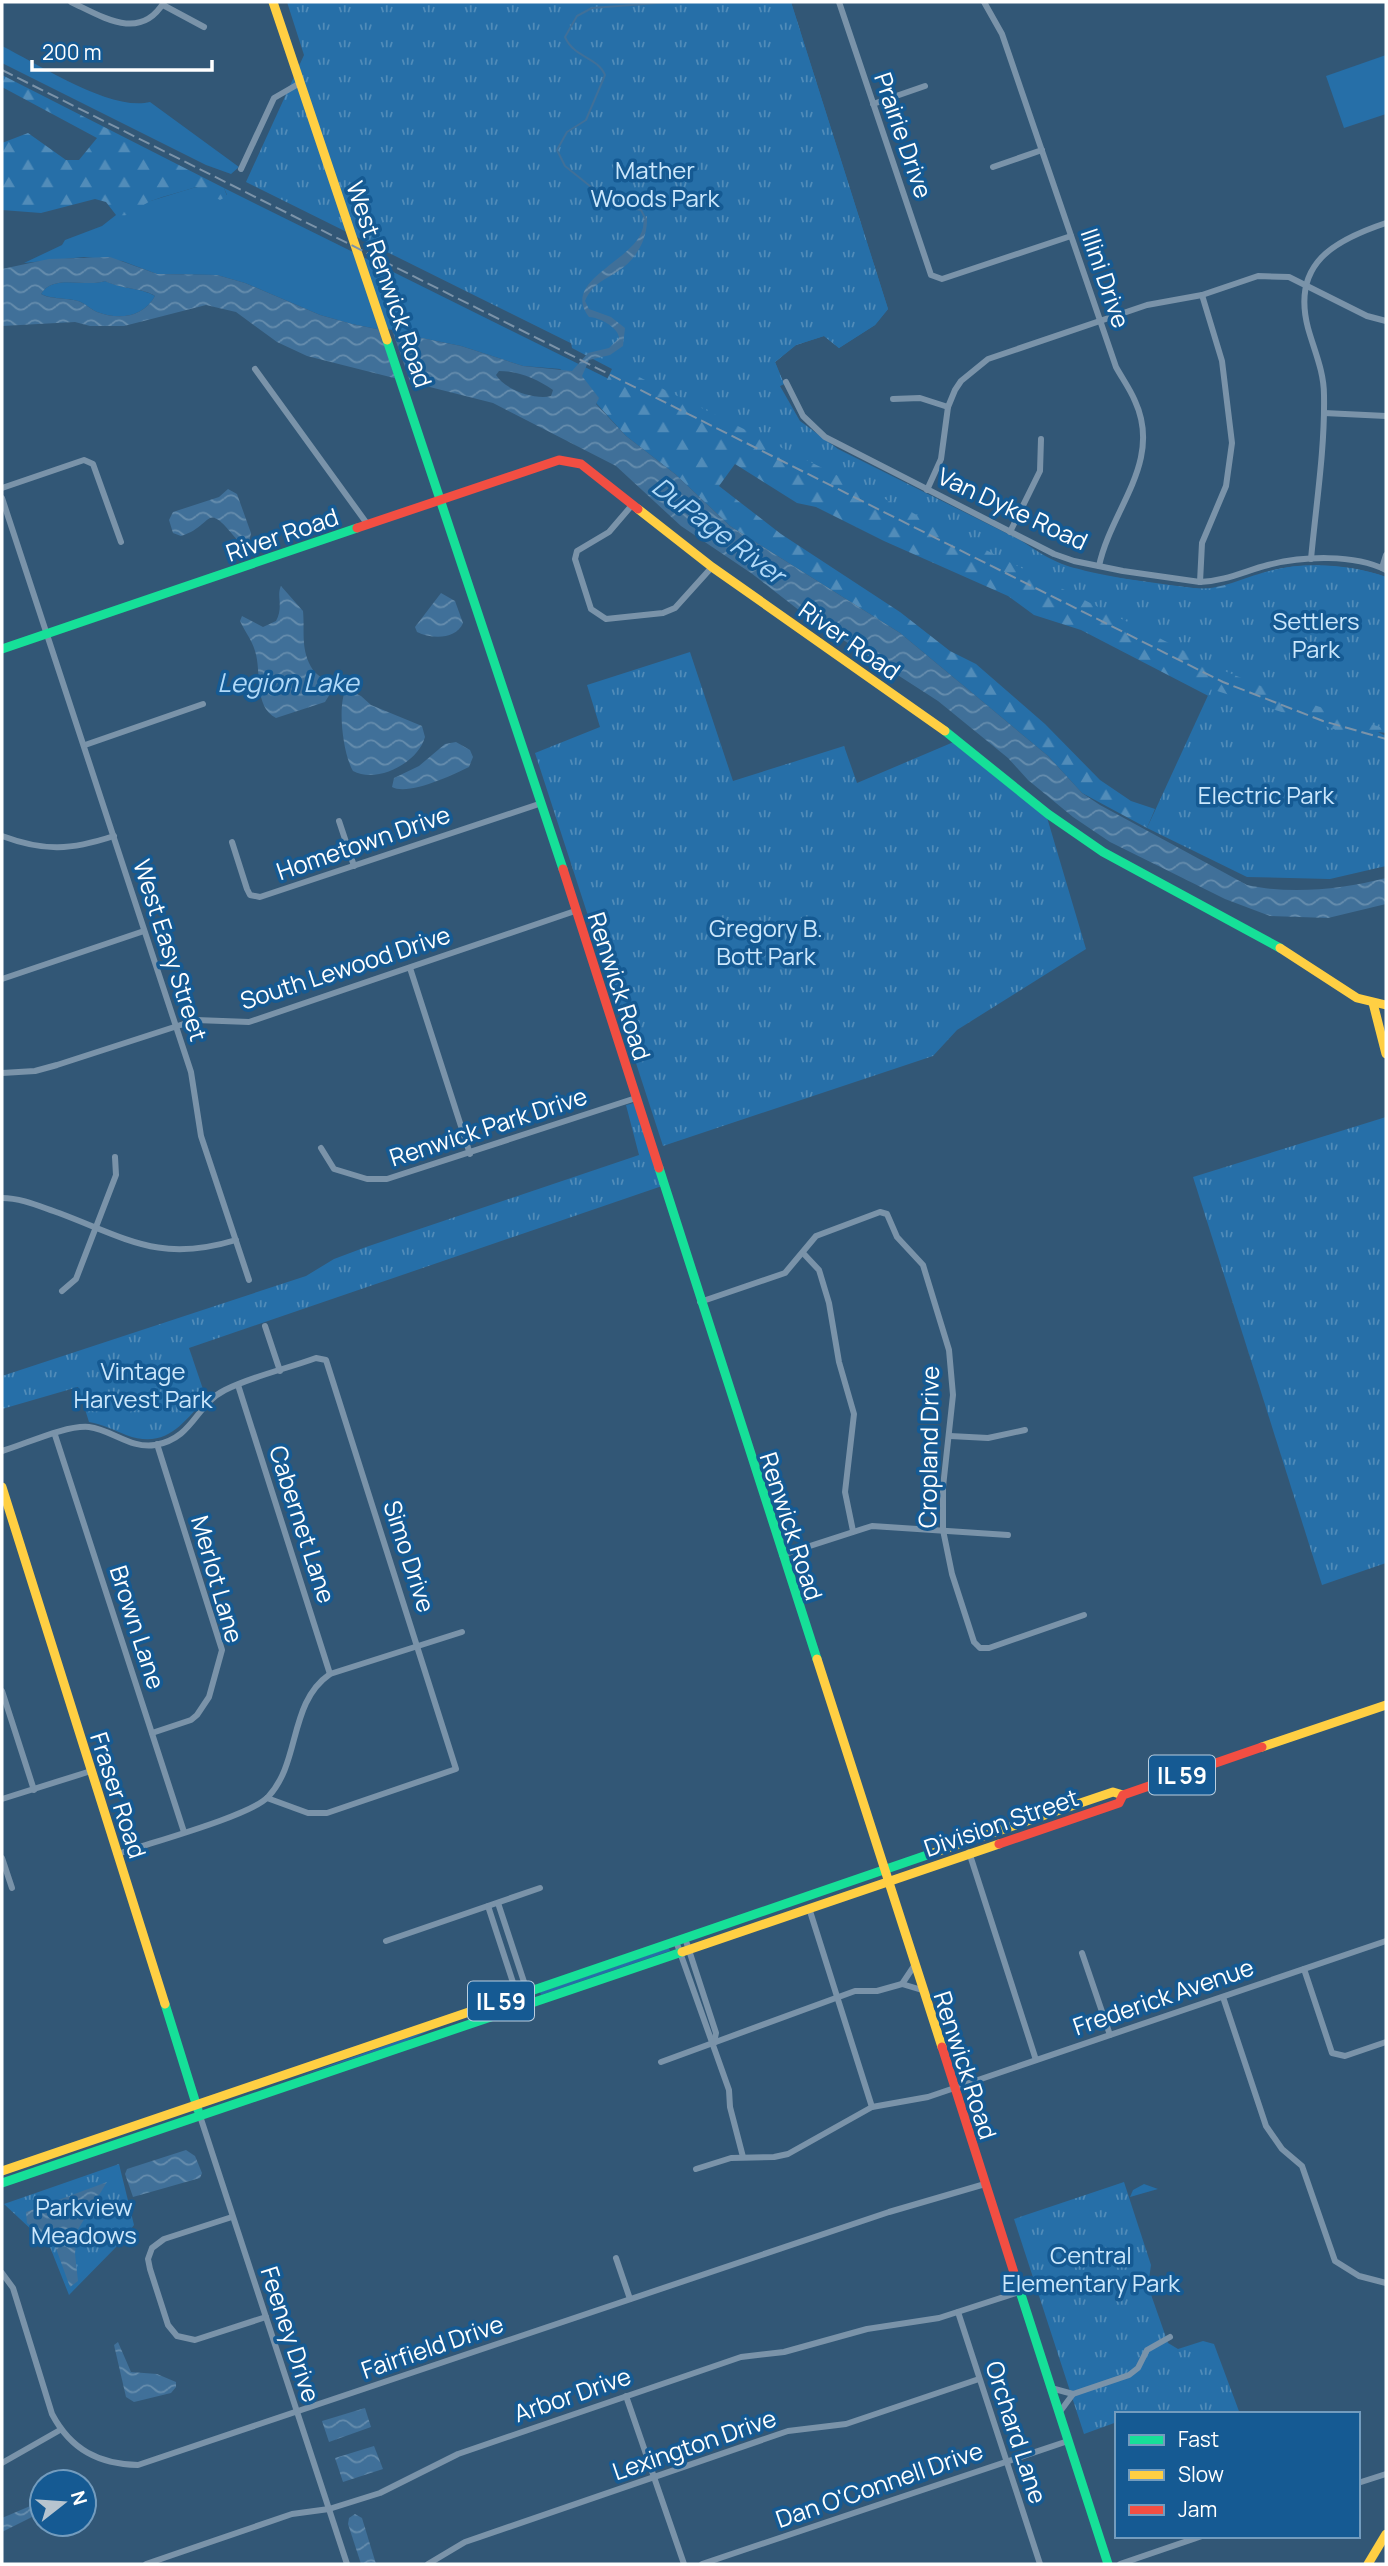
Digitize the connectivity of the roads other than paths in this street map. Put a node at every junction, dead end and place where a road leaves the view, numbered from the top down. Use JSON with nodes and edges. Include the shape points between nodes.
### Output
{"nodes":[{"id":1,"x":71,"y":2,"type":"edge"},
{"id":2,"x":273,"y":2,"type":"edge"},
{"id":3,"x":839,"y":2,"type":"edge"},
{"id":4,"x":984,"y":2,"type":"edge"},
{"id":5,"x":163,"y":3,"type":"edge"},
{"id":6,"x":204,"y":27,"type":"dead end"},
{"id":7,"x":300,"y":83,"type":"junction"},
{"id":8,"x":925,"y":86,"type":"dead end"},
{"id":9,"x":873,"y":104,"type":"junction"},
{"id":10,"x":1042,"y":150,"type":"junction"},
{"id":11,"x":993,"y":167,"type":"dead end"},
{"id":12,"x":241,"y":169,"type":"dead end"},
{"id":13,"x":1386,"y":223,"type":"edge"},
{"id":14,"x":1070,"y":236,"type":"junction"},
{"id":15,"x":1308,"y":284,"type":"junction"},
{"id":16,"x":1202,"y":295,"type":"junction"},
{"id":17,"x":1100,"y":320,"type":"junction"},
{"id":18,"x":1386,"y":321,"type":"edge"},
{"id":19,"x":255,"y":369,"type":"dead end"},
{"id":20,"x":786,"y":382,"type":"dead end"},
{"id":21,"x":893,"y":399,"type":"dead end"},
{"id":22,"x":948,"y":407,"type":"junction"},
{"id":23,"x":1324,"y":413,"type":"junction"},
{"id":24,"x":1386,"y":416,"type":"edge"},
{"id":25,"x":1041,"y":439,"type":"dead end"},
{"id":26,"x":2,"y":488,"type":"edge"},
{"id":27,"x":926,"y":490,"type":"junction"},
{"id":28,"x":2,"y":498,"type":"edge"},
{"id":29,"x":441,"y":499,"type":"junction"},
{"id":30,"x":633,"y":504,"type":"junction"},
{"id":31,"x":368,"y":525,"type":"junction"},
{"id":32,"x":1010,"y":532,"type":"junction"},
{"id":33,"x":121,"y":542,"type":"dead end"},
{"id":34,"x":1386,"y":555,"type":"edge"},
{"id":35,"x":1311,"y":559,"type":"junction"},
{"id":36,"x":1099,"y":566,"type":"junction"},
{"id":37,"x":712,"y":567,"type":"junction"},
{"id":38,"x":1384,"y":569,"type":"edge"},
{"id":39,"x":1200,"y":582,"type":"junction"},
{"id":40,"x":48,"y":633,"type":"junction"},
{"id":41,"x":2,"y":649,"type":"edge"},
{"id":42,"x":203,"y":704,"type":"dead end"},
{"id":43,"x":85,"y":745,"type":"junction"},
{"id":44,"x":542,"y":803,"type":"junction"},
{"id":45,"x":339,"y":821,"type":"dead end"},
{"id":46,"x":2,"y":836,"type":"edge"},
{"id":47,"x":114,"y":836,"type":"junction"},
{"id":48,"x":232,"y":842,"type":"dead end"},
{"id":49,"x":354,"y":866,"type":"junction"},
{"id":50,"x":576,"y":911,"type":"junction"},
{"id":51,"x":145,"y":930,"type":"junction"},
{"id":52,"x":410,"y":968,"type":"junction"},
{"id":53,"x":2,"y":979,"type":"edge"},
{"id":54,"x":1373,"y":1003,"type":"junction"},
{"id":55,"x":1386,"y":1005,"type":"edge"},
{"id":56,"x":176,"y":1026,"type":"junction"},
{"id":57,"x":1386,"y":1054,"type":"edge"},
{"id":58,"x":2,"y":1073,"type":"edge"},
{"id":59,"x":636,"y":1098,"type":"junction"},
{"id":60,"x":321,"y":1148,"type":"dead end"},
{"id":61,"x":470,"y":1154,"type":"junction"},
{"id":62,"x":115,"y":1157,"type":"dead end"},
{"id":63,"x":2,"y":1198,"type":"edge"},
{"id":64,"x":96,"y":1227,"type":"junction"},
{"id":65,"x":236,"y":1240,"type":"junction"},
{"id":66,"x":803,"y":1254,"type":"junction"},
{"id":67,"x":250,"y":1280,"type":"dead end"},
{"id":68,"x":62,"y":1291,"type":"dead end"},
{"id":69,"x":701,"y":1302,"type":"junction"},
{"id":70,"x":264,"y":1326,"type":"dead end"},
{"id":71,"x":279,"y":1371,"type":"junction"},
{"id":72,"x":238,"y":1385,"type":"junction"},
{"id":73,"x":1025,"y":1430,"type":"dead end"},
{"id":74,"x":55,"y":1435,"type":"junction"},
{"id":75,"x":950,"y":1436,"type":"junction"},
{"id":76,"x":157,"y":1444,"type":"junction"},
{"id":77,"x":2,"y":1451,"type":"edge"},
{"id":78,"x":2,"y":1487,"type":"edge"},
{"id":79,"x":943,"y":1530,"type":"junction"},
{"id":80,"x":853,"y":1531,"type":"junction"},
{"id":81,"x":1008,"y":1535,"type":"dead end"},
{"id":82,"x":782,"y":1555,"type":"junction"},
{"id":83,"x":1084,"y":1615,"type":"dead end"},
{"id":84,"x":462,"y":1632,"type":"dead end"},
{"id":85,"x":419,"y":1646,"type":"junction"},
{"id":86,"x":330,"y":1674,"type":"junction"},
{"id":87,"x":2,"y":1691,"type":"edge"},
{"id":88,"x":1386,"y":1705,"type":"edge"},
{"id":89,"x":152,"y":1733,"type":"junction"},
{"id":90,"x":91,"y":1771,"type":"junction"},
{"id":91,"x":34,"y":1790,"type":"junction"},
{"id":92,"x":1123,"y":1795,"type":"junction"},
{"id":93,"x":267,"y":1798,"type":"junction"},
{"id":94,"x":2,"y":1799,"type":"edge"},
{"id":95,"x":184,"y":1832,"type":"junction"},
{"id":96,"x":967,"y":1842,"type":"junction"},
{"id":97,"x":970,"y":1853,"type":"junction"},
{"id":98,"x":118,"y":1854,"type":"junction"},
{"id":99,"x":2,"y":1858,"type":"edge"},
{"id":100,"x":884,"y":1870,"type":"junction"},
{"id":101,"x":888,"y":1881,"type":"junction"},
{"id":102,"x":12,"y":1888,"type":"dead end"},
{"id":103,"x":540,"y":1888,"type":"dead end"},
{"id":104,"x":498,"y":1903,"type":"junction"},
{"id":105,"x":488,"y":1906,"type":"junction"},
{"id":106,"x":809,"y":1908,"type":"junction"},
{"id":107,"x":680,"y":1940,"type":"junction"},
{"id":108,"x":386,"y":1941,"type":"dead end"},
{"id":109,"x":1386,"y":1941,"type":"edge"},
{"id":110,"x":684,"y":1951,"type":"junction"},
{"id":111,"x":1082,"y":1953,"type":"dead end"},
{"id":112,"x":914,"y":1966,"type":"junction"},
{"id":113,"x":1304,"y":1969,"type":"junction"},
{"id":114,"x":902,"y":1984,"type":"junction"},
{"id":115,"x":922,"y":1990,"type":"junction"},
{"id":116,"x":522,"y":1993,"type":"junction"},
{"id":117,"x":836,"y":1997,"type":"junction"},
{"id":118,"x":1223,"y":1997,"type":"junction"},
{"id":119,"x":526,"y":2005,"type":"junction"},
{"id":120,"x":1110,"y":2035,"type":"junction"},
{"id":121,"x":1386,"y":2042,"type":"edge"},
{"id":122,"x":714,"y":2043,"type":"junction"},
{"id":123,"x":1036,"y":2060,"type":"junction"},
{"id":124,"x":660,"y":2062,"type":"dead end"},
{"id":125,"x":953,"y":2089,"type":"junction"},
{"id":126,"x":197,"y":2104,"type":"junction"},
{"id":127,"x":872,"y":2107,"type":"junction"},
{"id":128,"x":200,"y":2116,"type":"junction"},
{"id":129,"x":743,"y":2157,"type":"junction"},
{"id":130,"x":696,"y":2169,"type":"dead end"},
{"id":131,"x":2,"y":2171,"type":"edge"},
{"id":132,"x":2,"y":2183,"type":"edge"},
{"id":133,"x":985,"y":2184,"type":"junction"},
{"id":134,"x":232,"y":2217,"type":"junction"},
{"id":135,"x":616,"y":2258,"type":"dead end"},
{"id":136,"x":2,"y":2273,"type":"edge"},
{"id":137,"x":1386,"y":2283,"type":"edge"},
{"id":138,"x":1020,"y":2291,"type":"junction"},
{"id":139,"x":630,"y":2299,"type":"junction"},
{"id":140,"x":958,"y":2312,"type":"junction"},
{"id":141,"x":266,"y":2317,"type":"junction"},
{"id":142,"x":1170,"y":2337,"type":"dead end"},
{"id":143,"x":979,"y":2379,"type":"junction"},
{"id":144,"x":1050,"y":2387,"type":"junction"},
{"id":145,"x":1073,"y":2394,"type":"junction"},
{"id":146,"x":626,"y":2396,"type":"junction"},
{"id":147,"x":297,"y":2413,"type":"junction"},
{"id":148,"x":1059,"y":2413,"type":"junction"},
{"id":149,"x":61,"y":2430,"type":"junction"},
{"id":150,"x":1068,"y":2441,"type":"junction"},
{"id":151,"x":1006,"y":2462,"type":"junction"},
{"id":152,"x":2,"y":2463,"type":"edge"},
{"id":153,"x":1386,"y":2474,"type":"edge"},
{"id":154,"x":654,"y":2477,"type":"junction"},
{"id":155,"x":1360,"y":2482,"type":"edge"},
{"id":156,"x":329,"y":2509,"type":"junction"},
{"id":157,"x":1386,"y":2534,"type":"edge"},
{"id":158,"x":1196,"y":2538,"type":"edge"},
{"id":159,"x":146,"y":2564,"type":"edge"},
{"id":160,"x":347,"y":2564,"type":"edge"},
{"id":161,"x":428,"y":2564,"type":"edge"},
{"id":162,"x":684,"y":2564,"type":"edge"},
{"id":163,"x":702,"y":2564,"type":"edge"},
{"id":164,"x":1041,"y":2564,"type":"edge"},
{"id":165,"x":1108,"y":2564,"type":"edge"},
{"id":166,"x":1120,"y":2564,"type":"edge"},
{"id":167,"x":1368,"y":2564,"type":"edge"}],
"edges":[{"from":1,"to":5,"type":"street","via":[[114,23],[129,25],[150,18]]},
{"from":2,"to":7,"type":"street","name":"West Renwick Road"},
{"from":3,"to":9,"type":"street","name":"Prairie Drive"},
{"from":4,"to":10,"type":"street","name":"Illini Drive","via":[[1002,34]]},
{"from":5,"to":6,"type":"street"},
{"from":7,"to":12,"type":"street","via":[[274,98]]},
{"from":7,"to":29,"type":"street","name":"West Renwick Road"},
{"from":8,"to":9,"type":"street"},
{"from":9,"to":14,"type":"street","name":"Prairie Drive","via":[[936,279]]},
{"from":10,"to":11,"type":"street"},
{"from":10,"to":14,"type":"street","name":"Illini Drive"},
{"from":13,"to":15,"type":"street","via":[[1331,246],[1312,270]]},
{"from":14,"to":17,"type":"street","name":"Illini Drive"},
{"from":15,"to":16,"type":"street","via":[[1275,274]]},
{"from":15,"to":18,"type":"street","via":[[1367,316]]},
{"from":15,"to":23,"type":"street","via":[[1306,312],[1321,369]]},
{"from":16,"to":17,"type":"street"},
{"from":16,"to":39,"type":"street","via":[[1222,361],[1232,443],[1226,486],[1202,544]]},
{"from":17,"to":22,"type":"street","via":[[988,359],[961,381]]},
{"from":17,"to":36,"type":"street","name":"Illini Drive","via":[[1116,368],[1140,415],[1143,451],[1136,480],[1106,539]]},
{"from":19,"to":31,"type":"street"},
{"from":20,"to":27,"type":"street","name":"Van Dyke Road","via":[[803,416],[825,438]]},
{"from":21,"to":22,"type":"street","via":[[920,398]]},
{"from":22,"to":27,"type":"street","via":[[941,459]]},
{"from":23,"to":24,"type":"street"},
{"from":23,"to":35,"type":"street"},
{"from":25,"to":32,"type":"street","via":[[1040,471]]},
{"from":26,"to":33,"type":"street","via":[[89,461]]},
{"from":27,"to":32,"type":"street","name":"Van Dyke Road"},
{"from":28,"to":40,"type":"street","name":"West Easy Street"},
{"from":29,"to":30,"type":"street","name":"River Road","via":[[570,460]]},
{"from":29,"to":31,"type":"street","name":"River Road"},
{"from":29,"to":44,"type":"street","name":"Renwick Road"},
{"from":30,"to":37,"type":"street","name":"River Road"},
{"from":30,"to":37,"type":"street","via":[[609,532],[577,551],[581,581],[597,615],[617,620],[675,608]]},
{"from":31,"to":40,"type":"street","name":"River Road"},
{"from":32,"to":36,"type":"street","name":"Van Dyke Road","via":[[1054,554]]},
{"from":34,"to":38,"type":"street"},
{"from":35,"to":38,"type":"street","name":"Van Dyke Road"},
{"from":35,"to":39,"type":"street","name":"Van Dyke Road"},
{"from":36,"to":39,"type":"street","name":"Van Dyke Road"},
{"from":37,"to":54,"type":"street","name":"River Road","via":[[925,715],[1102,852]]},
{"from":40,"to":41,"type":"street","name":"River Road"},
{"from":40,"to":43,"type":"street","name":"West Easy Street"},
{"from":42,"to":43,"type":"street"},
{"from":43,"to":47,"type":"street","name":"West Easy Street"},
{"from":44,"to":49,"type":"street","name":"Hometown Drive"},
{"from":44,"to":50,"type":"street","name":"Renwick Road"},
{"from":45,"to":49,"type":"street"},
{"from":46,"to":47,"type":"street","via":[[39,848],[84,845]]},
{"from":47,"to":51,"type":"street","name":"West Easy Street"},
{"from":48,"to":49,"type":"street","name":"Hometown Drive","via":[[247,889],[254,897]]},
{"from":50,"to":52,"type":"street","name":"South Lewood Drive"},
{"from":50,"to":59,"type":"street","name":"Renwick Road"},
{"from":51,"to":53,"type":"street"},
{"from":51,"to":56,"type":"street","name":"West Easy Street"},
{"from":52,"to":56,"type":"street","name":"South Lewood Drive","via":[[249,1021],[196,1020]]},
{"from":52,"to":61,"type":"street"},
{"from":54,"to":55,"type":"street","name":"River Road"},
{"from":54,"to":57,"type":"street"},
{"from":56,"to":58,"type":"street","name":"South Lewood Drive","via":[[57,1066]]},
{"from":56,"to":65,"type":"street","name":"West Easy Street","via":[[191,1072],[201,1136]]},
{"from":59,"to":61,"type":"street","name":"Renwick Park Drive"},
{"from":59,"to":69,"type":"street","name":"Renwick Road"},
{"from":60,"to":61,"type":"street","name":"Renwick Park Drive","via":[[334,1169],[367,1179],[406,1175]]},
{"from":62,"to":64,"type":"street","via":[[116,1175]]},
{"from":63,"to":64,"type":"street","via":[[26,1201]]},
{"from":64,"to":65,"type":"street","via":[[161,1250],[205,1250]]},
{"from":64,"to":68,"type":"street","via":[[76,1279]]},
{"from":65,"to":67,"type":"street","name":"West Easy Street"},
{"from":66,"to":69,"type":"street","via":[[785,1273]]},
{"from":66,"to":75,"type":"street","name":"Cropland Drive","via":[[825,1231],[880,1212],[887,1214],[897,1237],[923,1265],[944,1329],[952,1373]]},
{"from":66,"to":80,"type":"street","via":[[819,1270],[854,1414],[845,1492]]},
{"from":69,"to":82,"type":"street","name":"Renwick Road"},
{"from":70,"to":71,"type":"street"},
{"from":71,"to":72,"type":"street"},
{"from":71,"to":85,"type":"street","name":"Simo Drive","via":[[323,1357],[328,1364]]},
{"from":72,"to":76,"type":"street","via":[[215,1396],[186,1431]]},
{"from":72,"to":86,"type":"street","name":"Cabernet Lane"},
{"from":73,"to":75,"type":"street","via":[[988,1438]]},
{"from":74,"to":76,"type":"street","via":[[89,1427],[142,1446]]},
{"from":74,"to":77,"type":"street"},
{"from":74,"to":89,"type":"street","name":"Brown Lane"},
{"from":75,"to":79,"type":"street","name":"Cropland Drive"},
{"from":76,"to":89,"type":"street","name":"Merlot Lane","via":[[222,1650],[209,1697],[197,1715]]},
{"from":78,"to":90,"type":"street","name":"Fraser Road"},
{"from":79,"to":80,"type":"street","via":[[888,1525]]},
{"from":79,"to":81,"type":"street"},
{"from":79,"to":83,"type":"street","name":"Cropland Drive","via":[[974,1642],[981,1648]]},
{"from":80,"to":82,"type":"street"},
{"from":82,"to":100,"type":"street","name":"Renwick Road"},
{"from":84,"to":85,"type":"street"},
{"from":85,"to":86,"type":"street"},
{"from":85,"to":93,"type":"street","name":"Simo Drive","via":[[456,1769],[331,1813],[308,1813]]},
{"from":86,"to":93,"type":"street","via":[[307,1698],[278,1782]]},
{"from":87,"to":91,"type":"street"},
{"from":88,"to":92,"type":"street","name":"Division Street","number":"IL 59"},
{"from":89,"to":95,"type":"street","name":"Brown Lane"},
{"from":90,"to":91,"type":"street"},
{"from":90,"to":98,"type":"street","name":"Fraser Road"},
{"from":91,"to":94,"type":"street"},
{"from":92,"to":96,"type":"street","name":"Division Street","number":"IL 59","via":[[1113,1792]]},
{"from":92,"to":97,"type":"street","name":"Division Street","number":"IL 59","via":[[1119,1802]]},
{"from":93,"to":95,"type":"street","via":[[248,1811]]},
{"from":95,"to":98,"type":"street"},
{"from":96,"to":97,"type":"street"},
{"from":96,"to":100,"type":"street","name":"Division Street","number":"IL 59"},
{"from":97,"to":101,"type":"street","name":"Division Street","number":"IL 59"},
{"from":97,"to":123,"type":"street"},
{"from":98,"to":126,"type":"street","name":"Fraser Road"},
{"from":99,"to":102,"type":"street"},
{"from":100,"to":101,"type":"street","name":"Renwick Road"},
{"from":100,"to":107,"type":"street","number":"IL 59"},
{"from":101,"to":106,"type":"street","number":"IL 59"},
{"from":101,"to":112,"type":"street","name":"Renwick Road"},
{"from":103,"to":104,"type":"street"},
{"from":104,"to":105,"type":"street"},
{"from":104,"to":116,"type":"street"},
{"from":105,"to":108,"type":"street"},
{"from":105,"to":116,"type":"street"},
{"from":106,"to":110,"type":"street","number":"IL 59"},
{"from":106,"to":117,"type":"street"},
{"from":107,"to":110,"type":"street"},
{"from":107,"to":116,"type":"street","number":"IL 59"},
{"from":109,"to":113,"type":"street","name":"Frederick Avenue"},
{"from":110,"to":119,"type":"street","number":"IL 59"},
{"from":110,"to":122,"type":"street"},
{"from":111,"to":120,"type":"street"},
{"from":112,"to":114,"type":"street"},
{"from":112,"to":115,"type":"street","name":"Renwick Road"},
{"from":113,"to":118,"type":"street","name":"Frederick Avenue"},
{"from":113,"to":121,"type":"street","via":[[1336,2055]]},
{"from":114,"to":115,"type":"street"},
{"from":114,"to":117,"type":"street"},
{"from":115,"to":125,"type":"street","name":"Renwick Road"},
{"from":116,"to":119,"type":"street"},
{"from":116,"to":126,"type":"street","number":"IL 59"},
{"from":117,"to":122,"type":"street"},
{"from":117,"to":127,"type":"street"},
{"from":118,"to":120,"type":"street","name":"Frederick Avenue"},
{"from":118,"to":137,"type":"street","via":[[1266,2126],[1302,2166],[1335,2261],[1359,2276]]},
{"from":119,"to":128,"type":"street","number":"IL 59"},
{"from":120,"to":123,"type":"street","name":"Frederick Avenue"},
{"from":122,"to":124,"type":"street"},
{"from":122,"to":129,"type":"street"},
{"from":123,"to":125,"type":"street","name":"Frederick Avenue"},
{"from":125,"to":127,"type":"street","name":"Frederick Avenue"},
{"from":125,"to":133,"type":"street","name":"Renwick Road"},
{"from":126,"to":128,"type":"street","name":"Fraser Road"},
{"from":126,"to":131,"type":"street","number":"IL 59"},
{"from":127,"to":129,"type":"street","name":"Frederick Avenue","via":[[788,2154]]},
{"from":128,"to":132,"type":"street","number":"IL 59"},
{"from":128,"to":134,"type":"street","name":"Feeney Drive"},
{"from":129,"to":130,"type":"street","name":"Frederick Avenue"},
{"from":133,"to":138,"type":"street","name":"Renwick Road"},
{"from":133,"to":139,"type":"street","name":"Fairfield Drive"},
{"from":134,"to":141,"type":"street","name":"Feeney Drive"},
{"from":134,"to":141,"type":"street","via":[[164,2239],[152,2248],[149,2266],[168,2325],[177,2336],[191,2340]]},
{"from":135,"to":139,"type":"street"},
{"from":136,"to":149,"type":"street","name":"Fairfield Drive","via":[[13,2288]]},
{"from":138,"to":140,"type":"street","name":"Arbor Drive"},
{"from":138,"to":144,"type":"street","name":"Renwick Road"},
{"from":139,"to":147,"type":"street","name":"Fairfield Drive"},
{"from":140,"to":143,"type":"street","name":"Orchard Lane"},
{"from":140,"to":146,"type":"street","name":"Arbor Drive","via":[[867,2329],[784,2352],[752,2354]]},
{"from":141,"to":147,"type":"street","name":"Feeney Drive"},
{"from":142,"to":145,"type":"street","via":[[1147,2350],[1129,2375]]},
{"from":143,"to":151,"type":"street","name":"Orchard Lane"},
{"from":143,"to":154,"type":"street","name":"Lexington Drive","via":[[846,2424],[788,2431]]},
{"from":144,"to":145,"type":"street"},
{"from":144,"to":148,"type":"street","name":"Renwick Road"},
{"from":145,"to":148,"type":"street"},
{"from":146,"to":154,"type":"street"},
{"from":146,"to":156,"type":"street","name":"Arbor Drive","via":[[458,2454],[380,2493]]},
{"from":147,"to":149,"type":"street","name":"Fairfield Drive","via":[[138,2465],[98,2459],[83,2452]]},
{"from":147,"to":156,"type":"street","name":"Feeney Drive"},
{"from":148,"to":150,"type":"street","name":"Renwick Road"},
{"from":149,"to":152,"type":"street"},
{"from":150,"to":151,"type":"street","name":"Dan O'Connell Drive"},
{"from":150,"to":165,"type":"street","name":"Renwick Road"},
{"from":151,"to":163,"type":"street","name":"Dan O'Connell Drive"},
{"from":151,"to":164,"type":"street","name":"Orchard Lane"},
{"from":153,"to":155,"type":"street"},
{"from":154,"to":161,"type":"street","name":"Lexington Drive","via":[[465,2542]]},
{"from":154,"to":162,"type":"street"},
{"from":156,"to":159,"type":"street","name":"Arbor Drive","via":[[292,2514]]},
{"from":156,"to":160,"type":"street","name":"Feeney Drive"},
{"from":157,"to":167,"type":"street"},
{"from":158,"to":166,"type":"street"}]}
